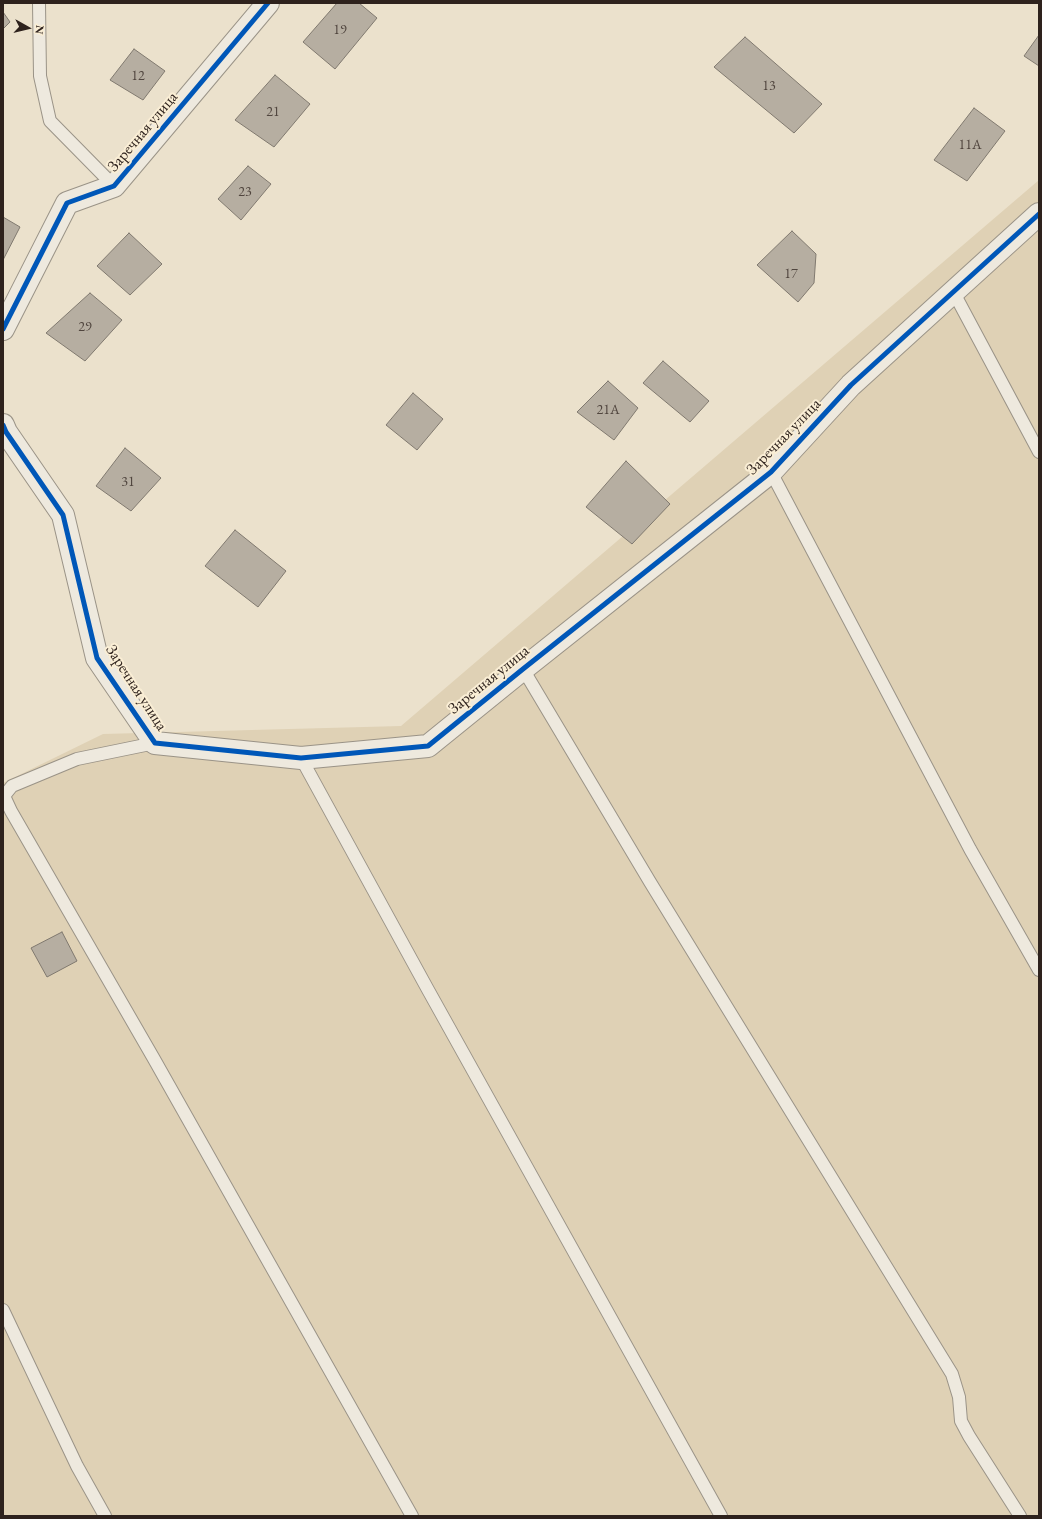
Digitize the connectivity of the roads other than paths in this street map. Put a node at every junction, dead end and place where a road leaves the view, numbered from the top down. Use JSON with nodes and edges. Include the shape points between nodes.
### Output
{"nodes":[{"id":1,"x":39,"y":3,"type":"edge"},
{"id":2,"x":268,"y":3,"type":"edge"},
{"id":3,"x":114,"y":186,"type":"junction"},
{"id":4,"x":1039,"y":214,"type":"edge"},
{"id":5,"x":954,"y":293,"type":"junction"},
{"id":6,"x":3,"y":329,"type":"edge"},
{"id":7,"x":3,"y":425,"type":"edge"},
{"id":8,"x":1039,"y":452,"type":"edge"},
{"id":9,"x":772,"y":472,"type":"junction"},
{"id":10,"x":523,"y":669,"type":"junction"},
{"id":11,"x":155,"y":743,"type":"junction"},
{"id":12,"x":301,"y":758,"type":"junction"},
{"id":13,"x":1039,"y":970,"type":"edge"},
{"id":14,"x":3,"y":1310,"type":"edge"},
{"id":15,"x":105,"y":1516,"type":"edge"},
{"id":16,"x":412,"y":1516,"type":"edge"},
{"id":17,"x":721,"y":1516,"type":"edge"},
{"id":18,"x":1020,"y":1516,"type":"edge"}],
"edges":[{"from":1,"to":3,"type":"lane","name":"Заречная улица","via":[[40,76],[50,121]]},
{"from":2,"to":3,"type":"street","name":"Заречная улица"},
{"from":3,"to":6,"type":"street","name":"Заречная улица","via":[[67,203]]},
{"from":4,"to":5,"type":"street","name":"Заречная улица"},
{"from":5,"to":8,"type":"lane"},
{"from":5,"to":9,"type":"street","name":"Заречная улица","via":[[851,386]]},
{"from":7,"to":11,"type":"street","name":"Заречная улица","via":[[63,515],[97,658]]},
{"from":9,"to":10,"type":"street","name":"Заречная улица"},
{"from":9,"to":13,"type":"lane","via":[[970,849]]},
{"from":10,"to":12,"type":"street","name":"Заречная улица","via":[[428,746]]},
{"from":10,"to":18,"type":"lane","via":[[952,1374],[959,1397],[961,1421]]},
{"from":11,"to":12,"type":"street","name":"Заречная улица"},
{"from":11,"to":16,"type":"lane","via":[[77,759],[12,786],[4,796]]},
{"from":12,"to":17,"type":"lane"},
{"from":14,"to":15,"type":"lane","via":[[77,1466]]}]}
